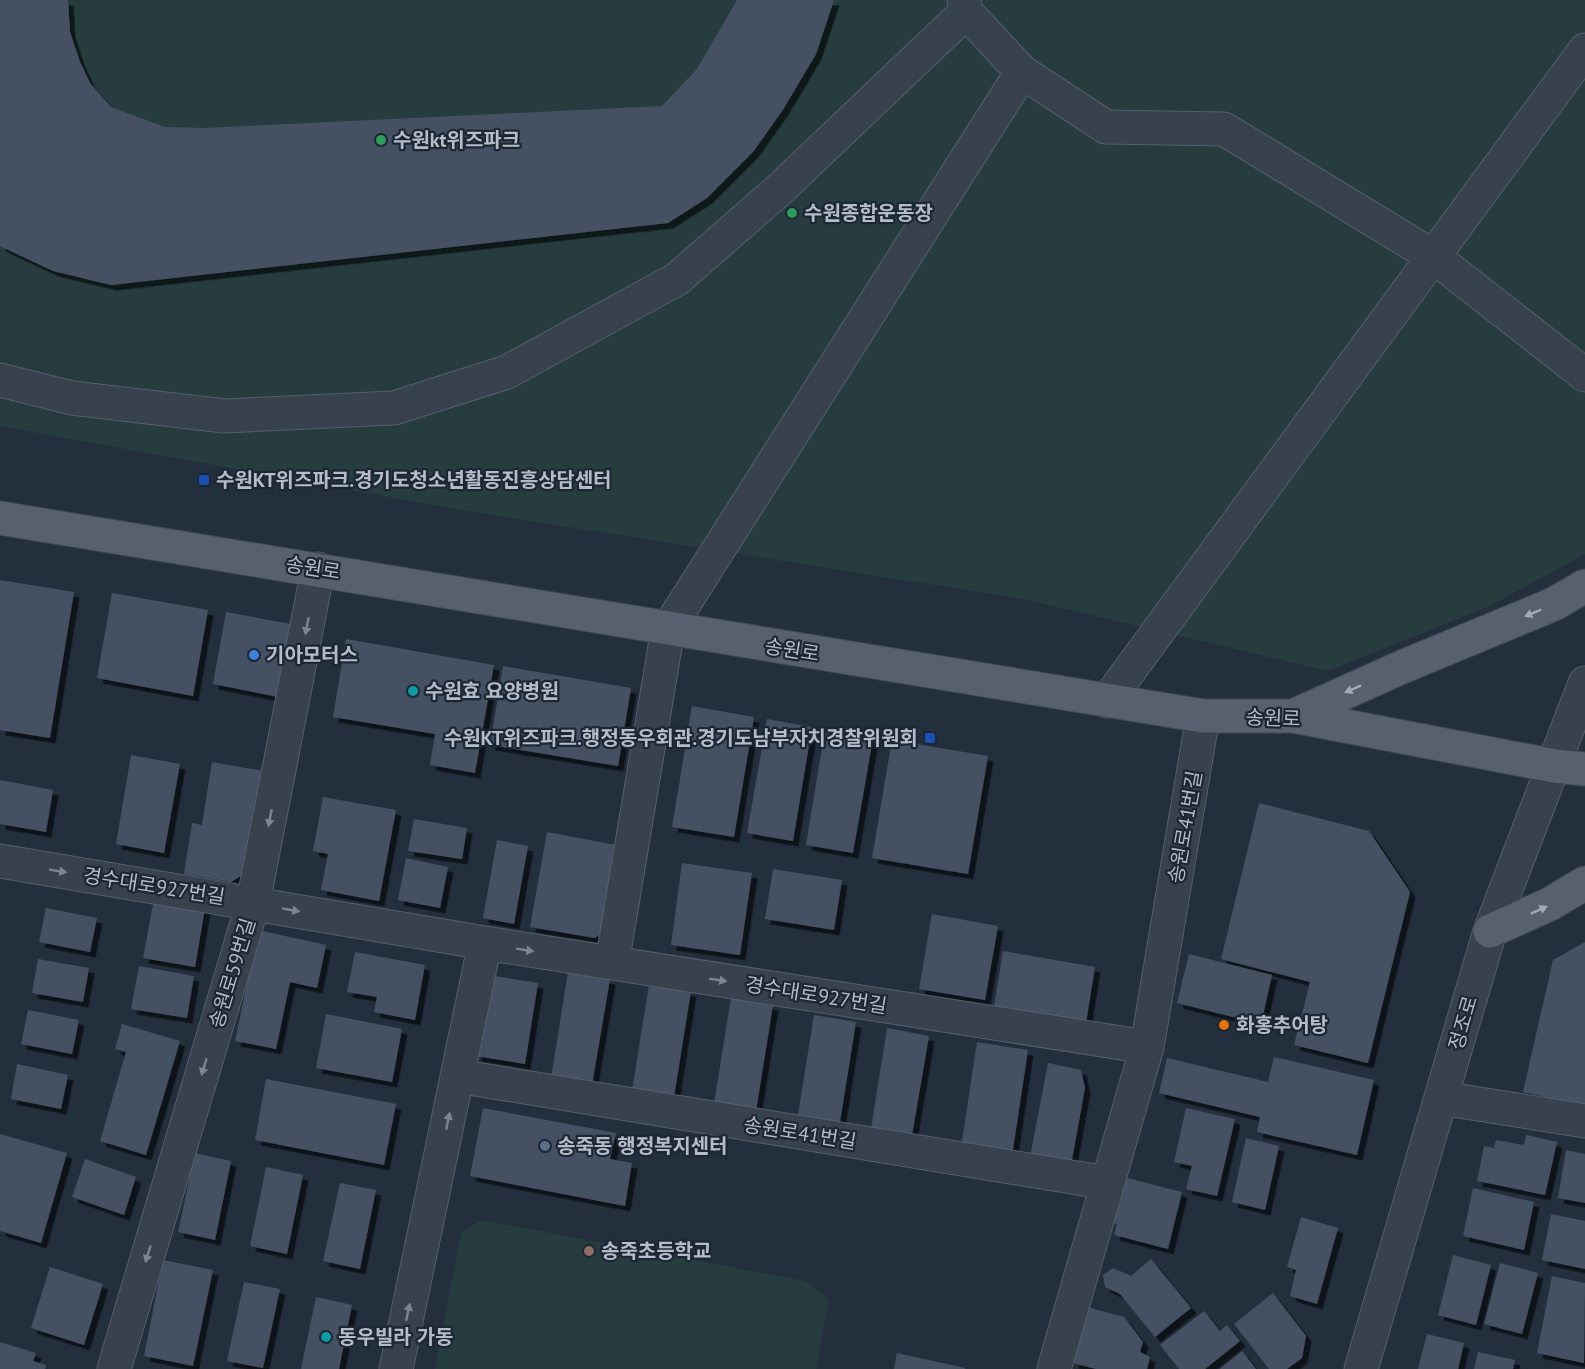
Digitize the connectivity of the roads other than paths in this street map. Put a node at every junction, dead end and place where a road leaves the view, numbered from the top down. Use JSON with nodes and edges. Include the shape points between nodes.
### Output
{"nodes":[{"id":1,"x":965,"y":6,"type":"edge"},
{"id":2,"x":1585,"y":50,"type":"edge"},
{"id":3,"x":1022,"y":72,"type":"junction"},
{"id":4,"x":1434,"y":257,"type":"junction"},
{"id":5,"x":1585,"y":375,"type":"edge"},
{"id":6,"x":0,"y":380,"type":"edge"},
{"id":7,"x":0,"y":518,"type":"edge"},
{"id":8,"x":318,"y":569,"type":"junction"},
{"id":9,"x":1585,"y":586,"type":"edge"},
{"id":10,"x":668,"y":629,"type":"junction"},
{"id":11,"x":1585,"y":683,"type":"edge"},
{"id":12,"x":1107,"y":701,"type":"junction"},
{"id":13,"x":1203,"y":716,"type":"junction"},
{"id":14,"x":1293,"y":716,"type":"junction"},
{"id":15,"x":1570,"y":767,"type":"edge"},
{"id":16,"x":0,"y":861,"type":"edge"},
{"id":17,"x":1585,"y":883,"type":"edge"},
{"id":18,"x":253,"y":903,"type":"junction"},
{"id":19,"x":1490,"y":931,"type":"junction"},
{"id":20,"x":485,"y":943,"type":"junction"},
{"id":21,"x":612,"y":963,"type":"junction"},
{"id":22,"x":1147,"y":1047,"type":"junction"},
{"id":23,"x":457,"y":1076,"type":"junction"},
{"id":24,"x":1441,"y":1098,"type":"junction"},
{"id":25,"x":1585,"y":1121,"type":"edge"},
{"id":26,"x":1108,"y":1184,"type":"junction"},
{"id":27,"x":114,"y":1369,"type":"edge"},
{"id":28,"x":396,"y":1369,"type":"edge"},
{"id":29,"x":1054,"y":1369,"type":"edge"},
{"id":30,"x":1361,"y":1369,"type":"edge"}],
"edges":[{"from":1,"to":3,"type":"street"},
{"from":1,"to":6,"type":"street","via":[[780,189],[677,279],[507,372],[394,408],[225,416],[72,398]]},
{"from":2,"to":4,"type":"street"},
{"from":3,"to":4,"type":"street","via":[[1106,127],[1224,129]]},
{"from":3,"to":10,"type":"street"},
{"from":4,"to":5,"type":"street"},
{"from":4,"to":12,"type":"street"},
{"from":7,"to":8,"type":"main road","name":"송원로"},
{"from":8,"to":10,"type":"main road","name":"송원로"},
{"from":8,"to":18,"type":"street","name":"송원로59번길","one_way":true},
{"from":9,"to":14,"type":"main road","one_way":true,"via":[[1554,604]]},
{"from":10,"to":12,"type":"main road","name":"송원로"},
{"from":10,"to":21,"type":"street"},
{"from":11,"to":15,"type":"street","name":"정조로"},
{"from":12,"to":13,"type":"main road","name":"송원로"},
{"from":13,"to":14,"type":"main road","name":"송원로"},
{"from":13,"to":22,"type":"street","name":"송원로41번길"},
{"from":14,"to":15,"type":"main road","name":"송원로"},
{"from":15,"to":19,"type":"street","name":"정조로"},
{"from":16,"to":18,"type":"street","name":"경수대로927번길","one_way":true},
{"from":19,"to":17,"type":"main road","one_way":true},
{"from":18,"to":20,"type":"street","name":"경수대로927번길","one_way":true},
{"from":18,"to":27,"type":"street","name":"송원로59번길","one_way":true},
{"from":19,"to":24,"type":"street","name":"정조로"},
{"from":20,"to":21,"type":"street","name":"경수대로927번길","one_way":true},
{"from":20,"to":23,"type":"street"},
{"from":21,"to":22,"type":"street","name":"경수대로927번길","one_way":true},
{"from":22,"to":26,"type":"street","name":"송원로41번길"},
{"from":23,"to":26,"type":"street","name":"송원로41번길"},
{"from":28,"to":23,"type":"street","one_way":true},
{"from":24,"to":25,"type":"street"},
{"from":24,"to":30,"type":"street","name":"정조로"},
{"from":26,"to":29,"type":"street","name":"송원로41번길"}]}
